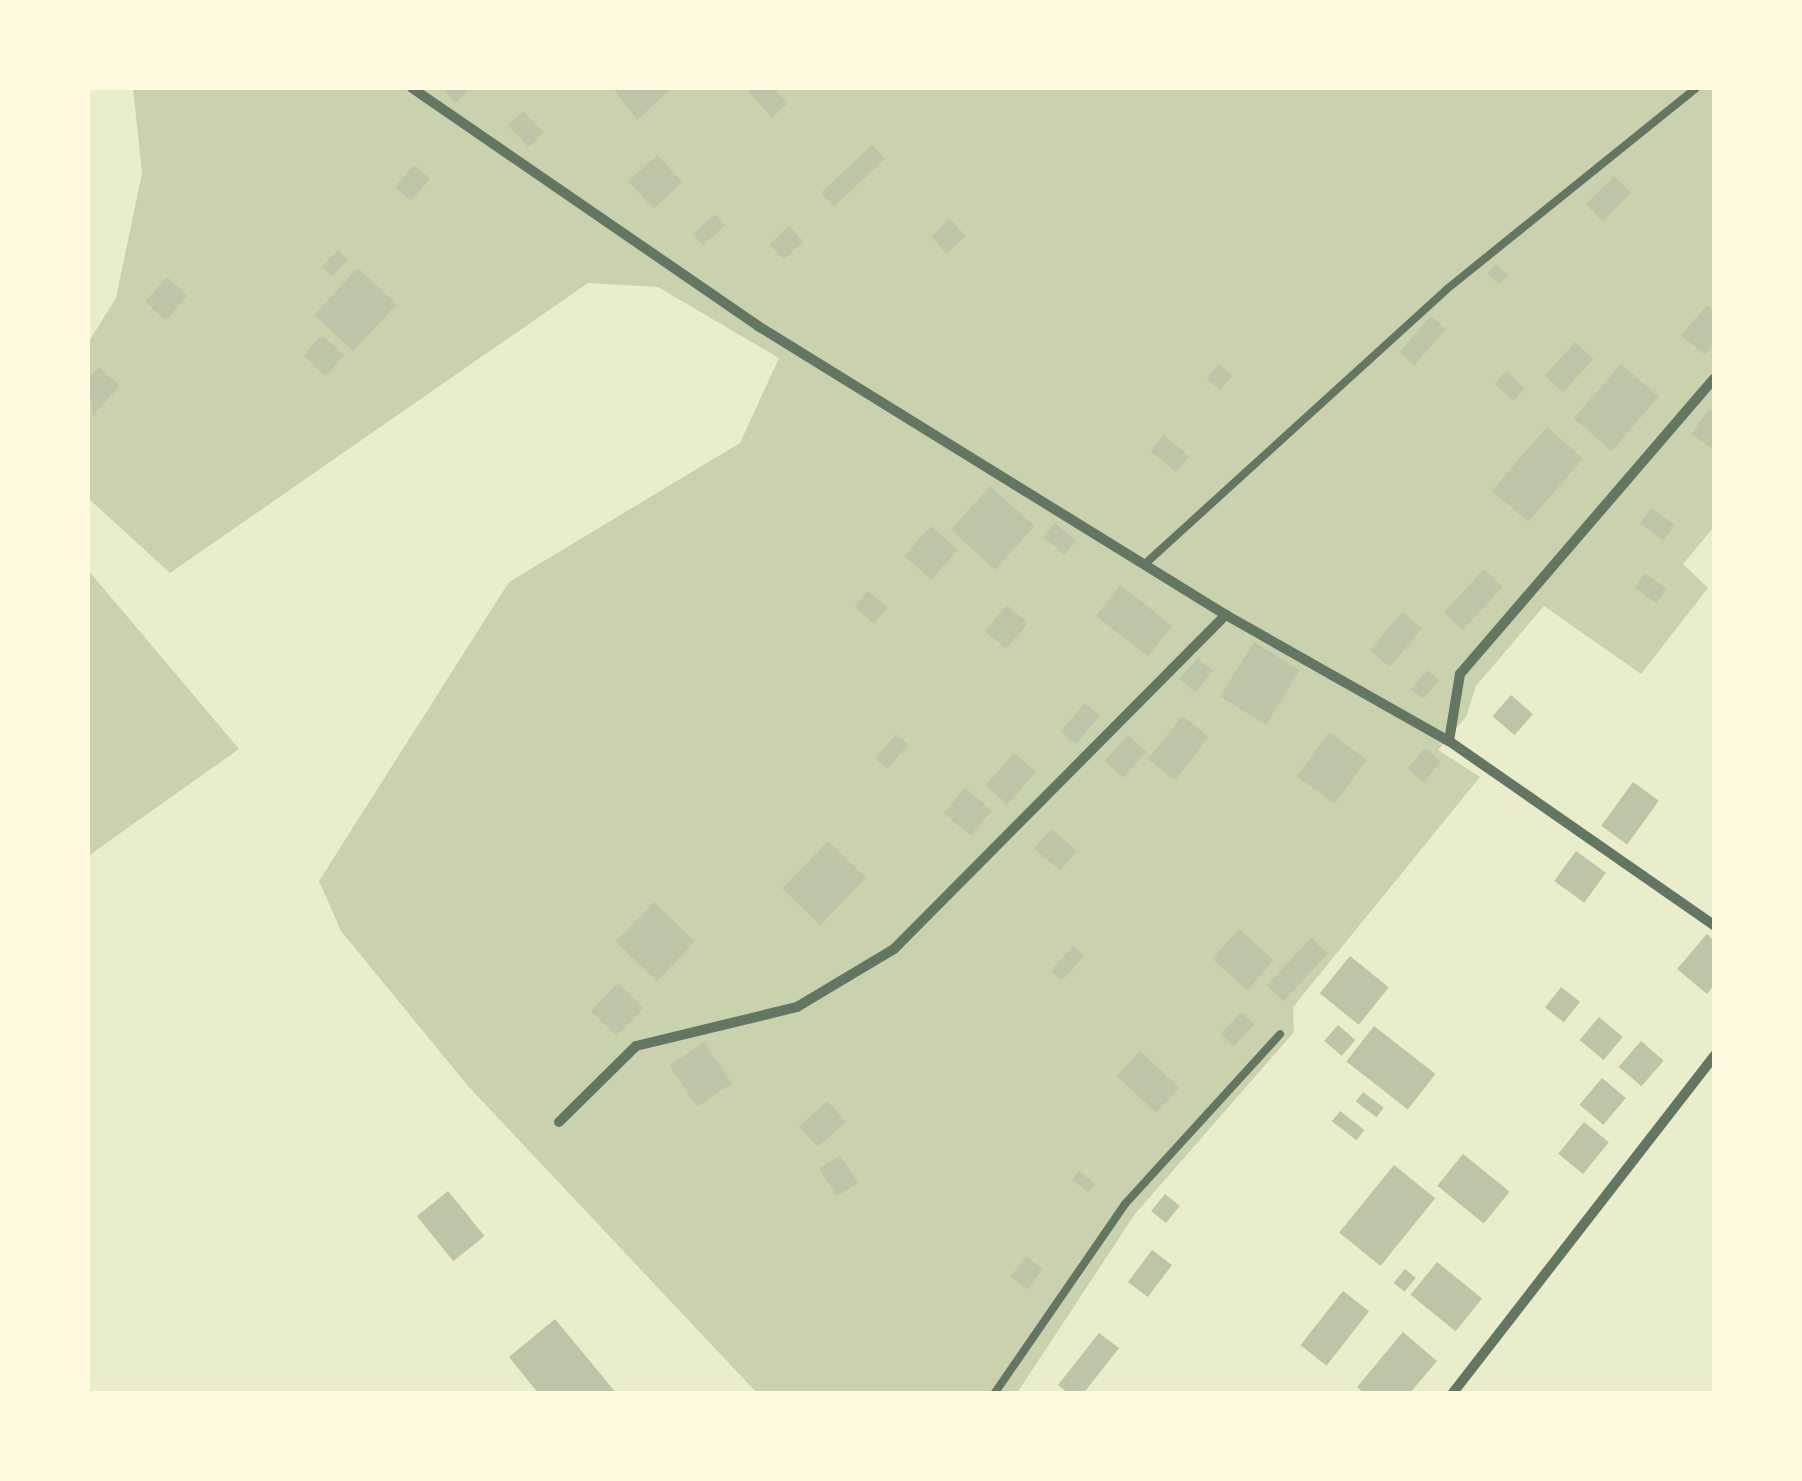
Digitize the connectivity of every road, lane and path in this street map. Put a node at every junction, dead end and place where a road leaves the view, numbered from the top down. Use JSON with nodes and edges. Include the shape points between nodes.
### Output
{"nodes":[{"id":1,"x":412,"y":88,"type":"edge"},
{"id":2,"x":1696,"y":88,"type":"edge"},
{"id":3,"x":1714,"y":379,"type":"edge"},
{"id":4,"x":1146,"y":563,"type":"junction"},
{"id":5,"x":1226,"y":616,"type":"junction"},
{"id":6,"x":1450,"y":741,"type":"junction"},
{"id":7,"x":1714,"y":924,"type":"edge"},
{"id":8,"x":1280,"y":1034,"type":"dead end"},
{"id":9,"x":1714,"y":1056,"type":"edge"},
{"id":10,"x":559,"y":1122,"type":"dead end"},
{"id":11,"x":994,"y":1394,"type":"edge"},
{"id":12,"x":1452,"y":1394,"type":"edge"}],
"edges":[{"from":1,"to":4,"type":"street","via":[[758,326]]},
{"from":2,"to":4,"type":"lane","via":[[1447,288]]},
{"from":3,"to":6,"type":"street","via":[[1460,674]]},
{"from":4,"to":5,"type":"street"},
{"from":5,"to":6,"type":"street"},
{"from":5,"to":10,"type":"street","via":[[894,949],[797,1007],[636,1046]]},
{"from":6,"to":7,"type":"street"},
{"from":8,"to":11,"type":"lane","via":[[1125,1204]]},
{"from":9,"to":12,"type":"street"}]}
